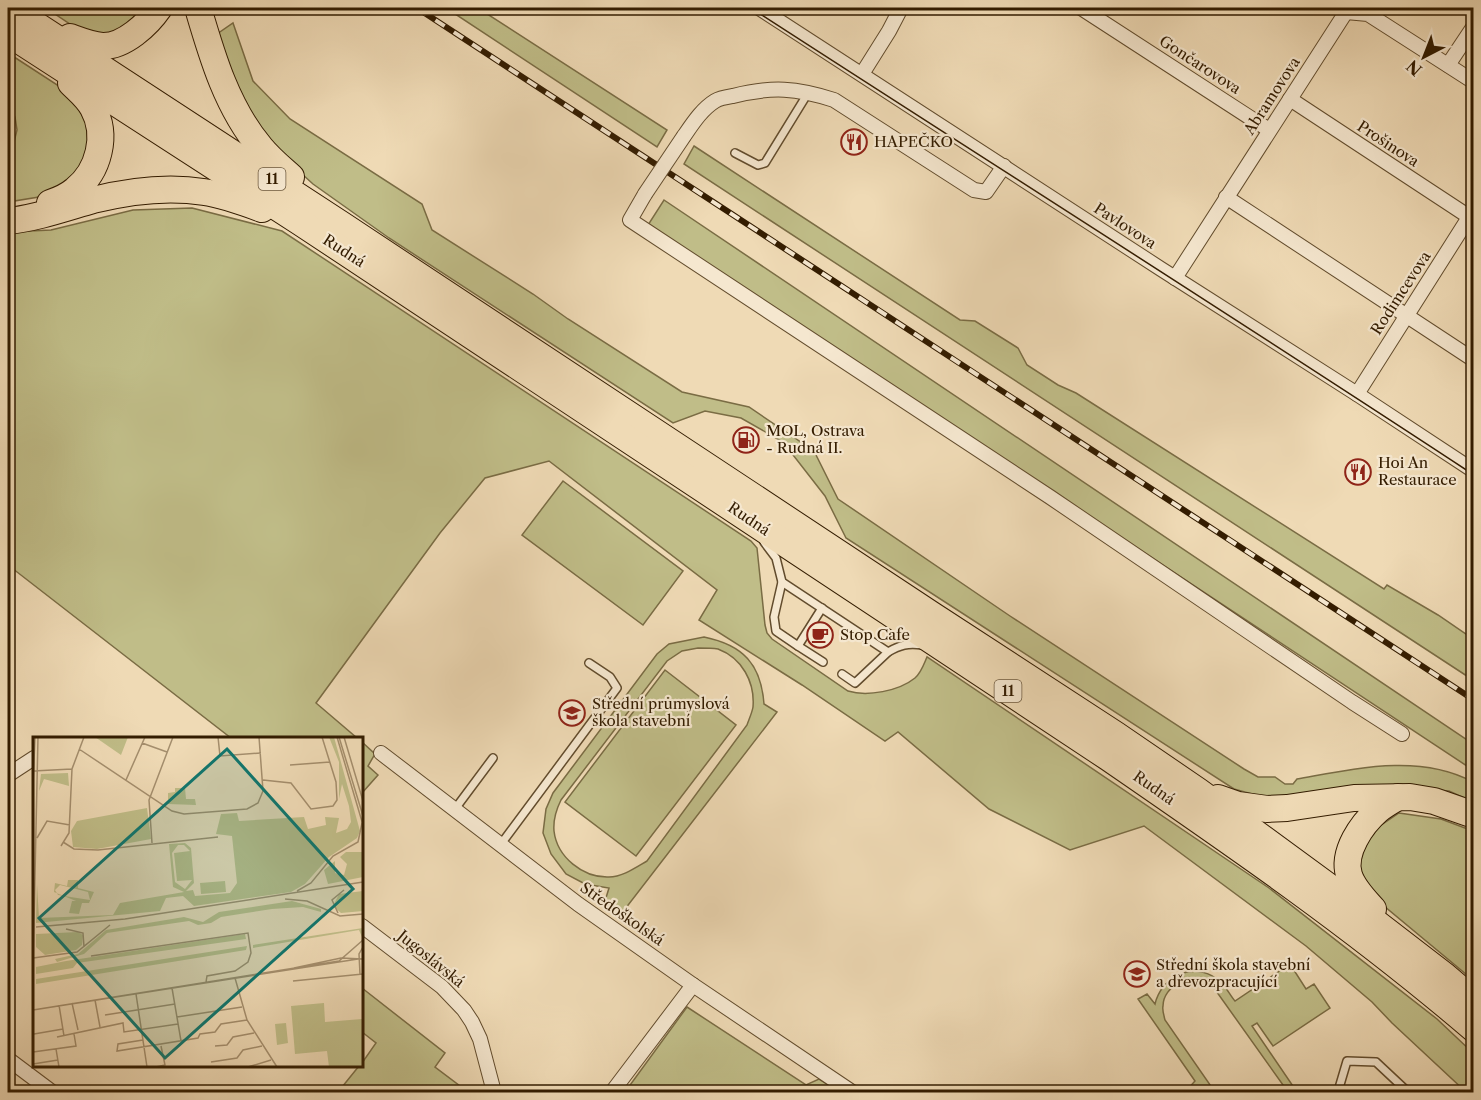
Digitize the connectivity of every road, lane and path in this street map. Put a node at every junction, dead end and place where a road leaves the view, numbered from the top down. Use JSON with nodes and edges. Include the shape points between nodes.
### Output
{"nodes":[{"id":1,"x":10,"y":8,"type":"edge"},
{"id":2,"x":159,"y":8,"type":"edge"},
{"id":3,"x":198,"y":8,"type":"edge"},
{"id":4,"x":759,"y":8,"type":"edge"},
{"id":5,"x":901,"y":8,"type":"edge"},
{"id":6,"x":1082,"y":8,"type":"edge"},
{"id":7,"x":1343,"y":10,"type":"edge"},
{"id":8,"x":1473,"y":26,"type":"edge"},
{"id":9,"x":8,"y":33,"type":"edge"},
{"id":10,"x":39,"y":39,"type":"junction"},
{"id":11,"x":1448,"y":65,"type":"junction"},
{"id":12,"x":862,"y":74,"type":"junction"},
{"id":13,"x":1473,"y":81,"type":"edge"},
{"id":14,"x":809,"y":92,"type":"junction"},
{"id":15,"x":1290,"y":99,"type":"junction"},
{"id":16,"x":1269,"y":130,"type":"junction"},
{"id":17,"x":735,"y":153,"type":"dead end"},
{"id":18,"x":1004,"y":166,"type":"junction"},
{"id":19,"x":1226,"y":197,"type":"junction"},
{"id":20,"x":8,"y":213,"type":"edge"},
{"id":21,"x":1472,"y":216,"type":"edge"},
{"id":22,"x":8,"y":221,"type":"edge"},
{"id":23,"x":300,"y":222,"type":"junction"},
{"id":24,"x":342,"y":225,"type":"junction"},
{"id":25,"x":1175,"y":278,"type":"junction"},
{"id":26,"x":1406,"y":316,"type":"junction"},
{"id":27,"x":1473,"y":360,"type":"edge"},
{"id":28,"x":1357,"y":394,"type":"junction"},
{"id":29,"x":1473,"y":471,"type":"edge"},
{"id":30,"x":750,"y":520,"type":"junction"},
{"id":31,"x":782,"y":582,"type":"junction"},
{"id":32,"x":822,"y":608,"type":"junction"},
{"id":33,"x":798,"y":646,"type":"junction"},
{"id":34,"x":945,"y":649,"type":"junction"},
{"id":35,"x":888,"y":652,"type":"junction"},
{"id":36,"x":824,"y":662,"type":"dead end"},
{"id":37,"x":589,"y":663,"type":"dead end"},
{"id":38,"x":842,"y":674,"type":"dead end"},
{"id":39,"x":1402,"y":734,"type":"dead end"},
{"id":40,"x":381,"y":753,"type":"dead end"},
{"id":41,"x":493,"y":758,"type":"dead end"},
{"id":42,"x":33,"y":759,"type":"edge"},
{"id":43,"x":8,"y":775,"type":"edge"},
{"id":44,"x":1198,"y":791,"type":"junction"},
{"id":45,"x":1398,"y":797,"type":"junction"},
{"id":46,"x":455,"y":809,"type":"junction"},
{"id":47,"x":1473,"y":815,"type":"edge"},
{"id":48,"x":501,"y":844,"type":"junction"},
{"id":49,"x":363,"y":927,"type":"edge"},
{"id":50,"x":1405,"y":946,"type":"junction"},
{"id":51,"x":693,"y":985,"type":"junction"},
{"id":52,"x":1473,"y":1001,"type":"edge"},
{"id":53,"x":1473,"y":1029,"type":"edge"},
{"id":54,"x":8,"y":1059,"type":"edge"},
{"id":55,"x":52,"y":1092,"type":"edge"},
{"id":56,"x":494,"y":1092,"type":"edge"},
{"id":57,"x":612,"y":1092,"type":"edge"},
{"id":58,"x":852,"y":1092,"type":"edge"},
{"id":59,"x":1341,"y":1092,"type":"edge"},
{"id":60,"x":1408,"y":1092,"type":"edge"}],
"edges":[{"from":1,"to":10,"type":"highway","name":"Rudná","number":"11"},
{"from":2,"to":10,"type":"highway","via":[[136,33],[116,44]]},
{"from":3,"to":24,"type":"highway","via":[[219,75],[245,125],[270,158]]},
{"from":4,"to":12,"type":"street","name":"Pavlovova"},
{"from":5,"to":12,"type":"street"},
{"from":6,"to":16,"type":"street","name":"Gončarovova"},
{"from":7,"to":11,"type":"street","via":[[1368,14]]},
{"from":7,"to":15,"type":"street","name":"Abramovova"},
{"from":8,"to":11,"type":"street"},
{"from":9,"to":10,"type":"highway","name":"Rudná","number":"11"},
{"from":10,"to":20,"type":"highway","via":[[95,111],[99,123],[98,154],[84,181],[66,196]]},
{"from":10,"to":23,"type":"highway","name":"Rudná","number":"11"},
{"from":10,"to":24,"type":"highway","name":"Rudná","number":"11"},
{"from":11,"to":13,"type":"street"},
{"from":12,"to":18,"type":"street","name":"Pavlovova"},
{"from":14,"to":17,"type":"lane","via":[[765,162],[758,165]]},
{"from":14,"to":18,"type":"street","via":[[834,100],[974,190],[987,192]]},
{"from":14,"to":39,"type":"street","bridge":true,"via":[[778,88],[716,100],[694,121],[630,220]]},
{"from":15,"to":16,"type":"street","name":"Abramovova"},
{"from":15,"to":21,"type":"street","name":"Prošinova"},
{"from":16,"to":19,"type":"street","name":"Abramovova"},
{"from":18,"to":25,"type":"street","name":"Pavlovova"},
{"from":19,"to":25,"type":"street","name":"Abramovova"},
{"from":19,"to":26,"type":"street"},
{"from":21,"to":26,"type":"street","name":"Rodimcevova"},
{"from":22,"to":23,"type":"highway","via":[[120,194],[170,189],[223,196]]},
{"from":23,"to":30,"type":"highway","name":"Rudná","number":"11"},
{"from":24,"to":44,"type":"highway","name":"Rudná","number":"11"},
{"from":25,"to":28,"type":"street","name":"Pavlovova"},
{"from":26,"to":27,"type":"street"},
{"from":26,"to":28,"type":"street","name":"Rodimcevova"},
{"from":28,"to":29,"type":"street","name":"Pavlovova"},
{"from":30,"to":31,"type":"lane","via":[[776,558]]},
{"from":30,"to":34,"type":"highway","name":"Rudná","number":"11"},
{"from":31,"to":32,"type":"lane"},
{"from":31,"to":33,"type":"lane","via":[[774,617],[776,631]]},
{"from":32,"to":33,"type":"lane"},
{"from":32,"to":35,"type":"lane"},
{"from":33,"to":36,"type":"lane"},
{"from":34,"to":35,"type":"lane","via":[[910,644]]},
{"from":34,"to":53,"type":"highway","name":"Rudná","number":"11","via":[[1227,839],[1431,992]]},
{"from":35,"to":38,"type":"lane","via":[[855,683]]},
{"from":37,"to":48,"type":"lane","via":[[610,677],[617,688]]},
{"from":40,"to":46,"type":"street","name":"Středoškolská"},
{"from":41,"to":46,"type":"lane"},
{"from":42,"to":43,"type":"street"},
{"from":44,"to":45,"type":"highway","via":[[1238,805],[1267,809],[1354,798]]},
{"from":44,"to":50,"type":"highway","name":"Rudná","number":"11"},
{"from":45,"to":47,"type":"highway","via":[[1434,801]]},
{"from":45,"to":50,"type":"highway","via":[[1366,822],[1351,847],[1347,866],[1358,892]]},
{"from":46,"to":48,"type":"street","name":"Středoškolská"},
{"from":48,"to":51,"type":"street","name":"Středoškolská"},
{"from":49,"to":56,"type":"street","name":"Jugoslávská","via":[[442,987],[464,1010],[480,1040]]},
{"from":50,"to":52,"type":"highway","name":"Rudná","number":"11"},
{"from":51,"to":57,"type":"street"},
{"from":51,"to":58,"type":"street","name":"Středoškolská"},
{"from":54,"to":55,"type":"street"},
{"from":59,"to":60,"type":"lane","via":[[1347,1061],[1376,1062]]}]}
